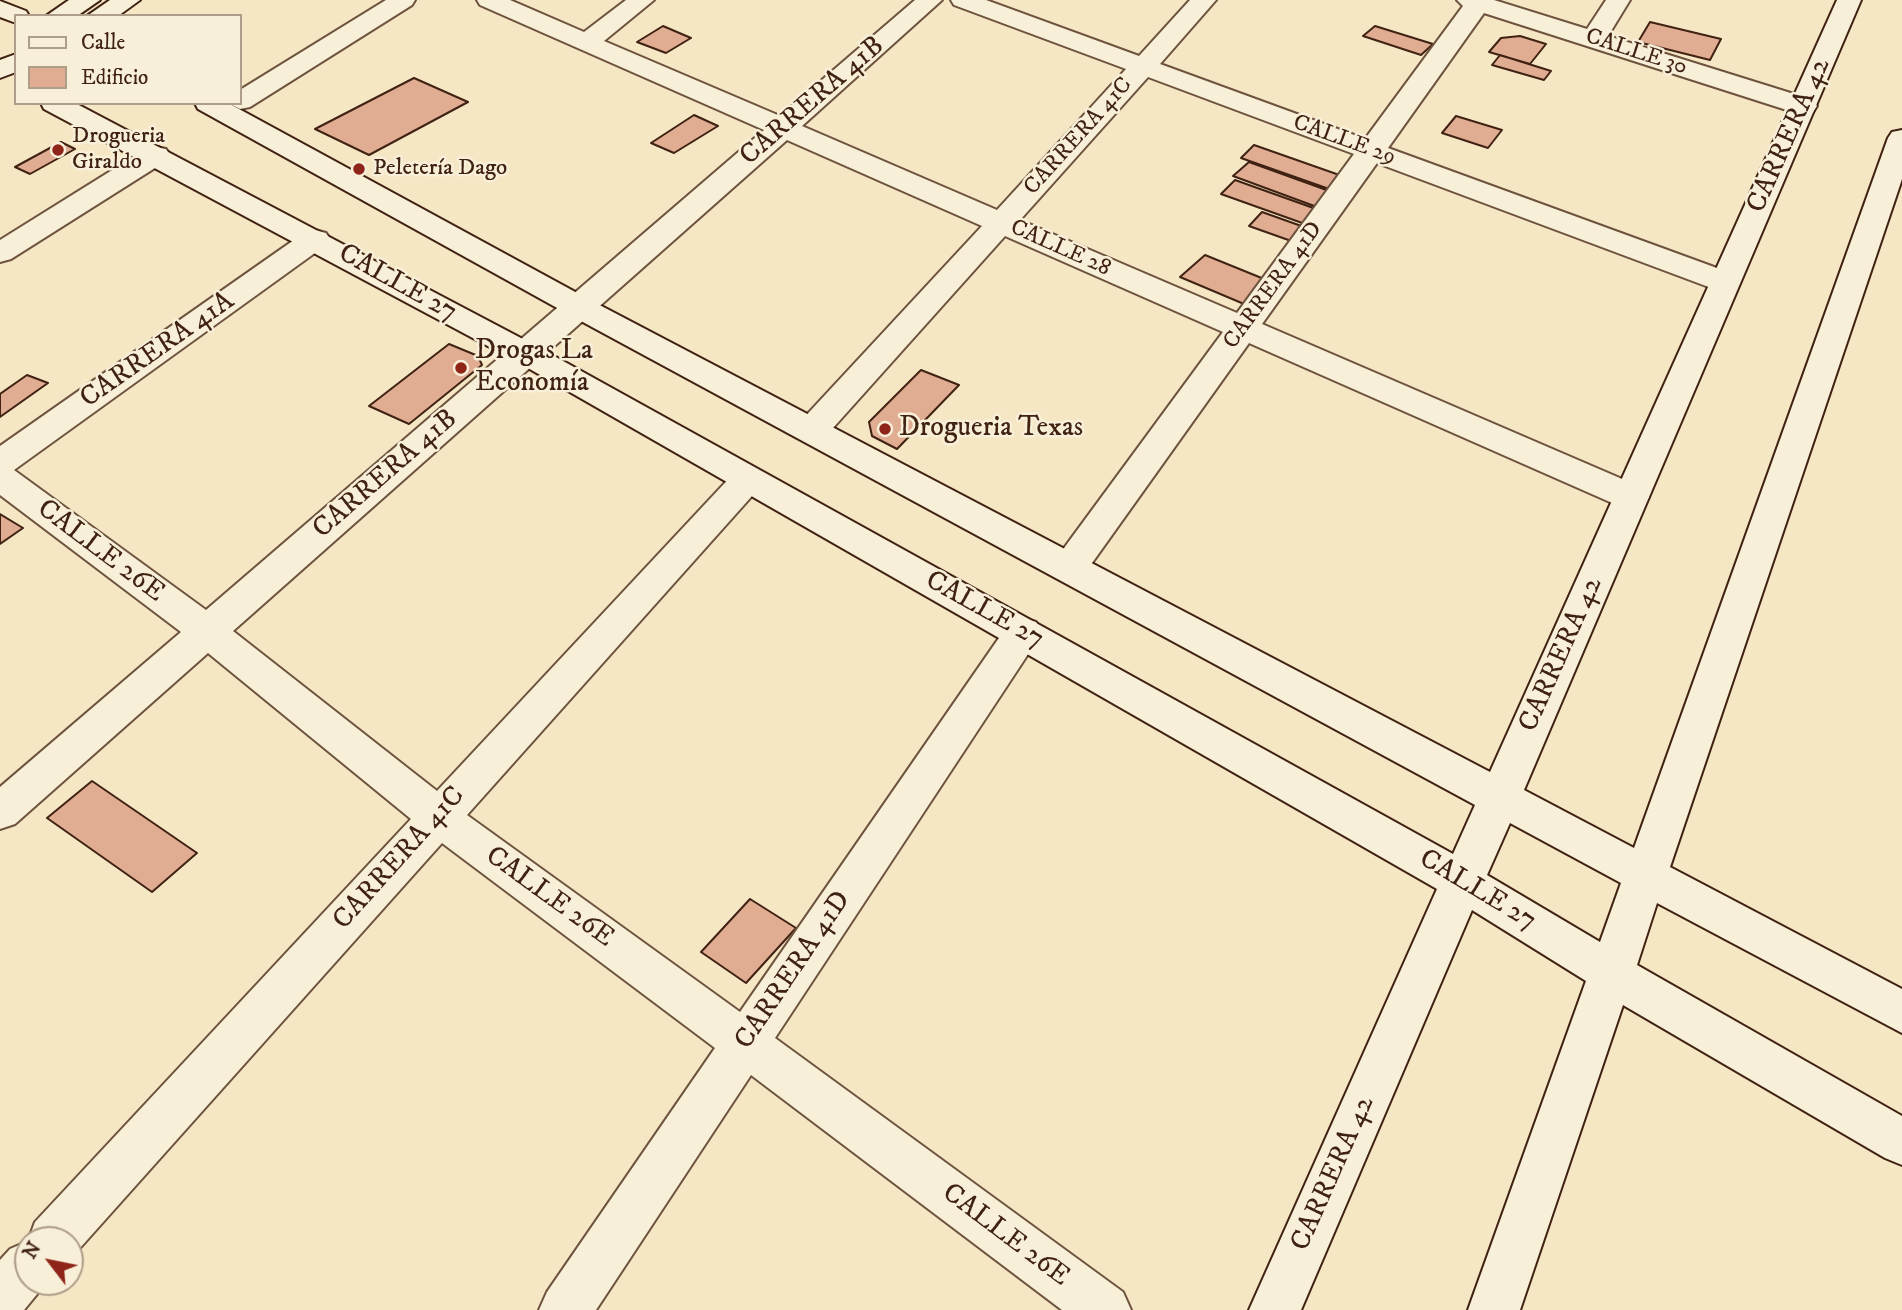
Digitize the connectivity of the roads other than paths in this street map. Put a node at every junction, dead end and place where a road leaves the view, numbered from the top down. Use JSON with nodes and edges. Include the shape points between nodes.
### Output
{"nodes":[{"id":1,"x":88,"y":0,"type":"edge"},
{"id":2,"x":128,"y":0,"type":"edge"},
{"id":3,"x":403,"y":0,"type":"edge"},
{"id":4,"x":489,"y":0,"type":"edge"},
{"id":5,"x":642,"y":0,"type":"edge"},
{"id":6,"x":930,"y":0,"type":"edge"},
{"id":7,"x":963,"y":0,"type":"edge"},
{"id":8,"x":1205,"y":0,"type":"edge"},
{"id":9,"x":1618,"y":0,"type":"edge"},
{"id":10,"x":1849,"y":0,"type":"edge"},
{"id":11,"x":1473,"y":1,"type":"edge"},
{"id":12,"x":62,"y":14,"type":"edge"},
{"id":13,"x":103,"y":14,"type":"edge"},
{"id":14,"x":1593,"y":39,"type":"junction"},
{"id":15,"x":585,"y":43,"type":"junction"},
{"id":16,"x":1144,"y":67,"type":"junction"},
{"id":17,"x":242,"y":96,"type":"edge"},
{"id":18,"x":58,"y":105,"type":"edge"},
{"id":19,"x":227,"y":105,"type":"edge"},
{"id":20,"x":1803,"y":106,"type":"junction"},
{"id":21,"x":783,"y":129,"type":"junction"},
{"id":22,"x":1902,"y":138,"type":"edge"},
{"id":23,"x":1370,"y":151,"type":"junction"},
{"id":24,"x":156,"y":155,"type":"junction"},
{"id":25,"x":1001,"y":223,"type":"junction"},
{"id":26,"x":315,"y":239,"type":"junction"},
{"id":27,"x":0,"y":253,"type":"edge"},
{"id":28,"x":1725,"y":282,"type":"junction"},
{"id":29,"x":579,"y":307,"type":"junction"},
{"id":30,"x":1244,"y":329,"type":"junction"},
{"id":31,"x":525,"y":353,"type":"junction"},
{"id":32,"x":812,"y":430,"type":"junction"},
{"id":33,"x":0,"y":463,"type":"edge"},
{"id":34,"x":0,"y":477,"type":"edge"},
{"id":35,"x":748,"y":479,"type":"junction"},
{"id":36,"x":1632,"y":497,"type":"junction"},
{"id":37,"x":1069,"y":568,"type":"junction"},
{"id":38,"x":207,"y":631,"type":"junction"},
{"id":39,"x":1023,"y":632,"type":"junction"},
{"id":40,"x":1500,"y":798,"type":"junction"},
{"id":41,"x":0,"y":812,"type":"edge"},
{"id":42,"x":439,"y":817,"type":"junction"},
{"id":43,"x":1644,"y":875,"type":"junction"},
{"id":44,"x":1463,"y":881,"type":"junction"},
{"id":45,"x":1610,"y":973,"type":"junction"},
{"id":46,"x":1902,"y":1012,"type":"edge"},
{"id":47,"x":746,"y":1043,"type":"junction"},
{"id":48,"x":1902,"y":1142,"type":"edge"},
{"id":49,"x":66,"y":1226,"type":"edge"},
{"id":50,"x":14,"y":1282,"type":"edge"},
{"id":51,"x":0,"y":1298,"type":"edge"},
{"id":52,"x":565,"y":1310,"type":"edge"},
{"id":53,"x":1105,"y":1310,"type":"edge"},
{"id":54,"x":1275,"y":1310,"type":"edge"},
{"id":55,"x":1494,"y":1310,"type":"edge"}],
"edges":[{"from":1,"to":12,"type":"street"},
{"from":2,"to":13,"type":"street"},
{"from":3,"to":17,"type":"street"},
{"from":4,"to":15,"type":"street","name":"CALLE 28"},
{"from":5,"to":15,"type":"street"},
{"from":6,"to":21,"type":"street","name":"CARRERA 41B"},
{"from":7,"to":16,"type":"street","name":"CALLE 29"},
{"from":8,"to":16,"type":"street","name":"CARRERA 41C"},
{"from":9,"to":14,"type":"street"},
{"from":10,"to":20,"type":"street","name":"CARRERA 42"},
{"from":11,"to":14,"type":"street","name":"CALLE 30"},
{"from":11,"to":23,"type":"street","name":"CARRERA 41D"},
{"from":14,"to":20,"type":"street","name":"CALLE 30"},
{"from":15,"to":21,"type":"street","name":"CALLE 28"},
{"from":16,"to":23,"type":"street","name":"CALLE 29"},
{"from":16,"to":25,"type":"street","name":"CARRERA 41C"},
{"from":18,"to":24,"type":"street","name":"CALLE 27"},
{"from":19,"to":29,"type":"street"},
{"from":20,"to":28,"type":"street","name":"CARRERA 42"},
{"from":21,"to":25,"type":"street","name":"CALLE 28"},
{"from":21,"to":29,"type":"street","name":"CARRERA 41B"},
{"from":22,"to":43,"type":"street"},
{"from":23,"to":28,"type":"street","name":"CALLE 29"},
{"from":23,"to":30,"type":"street","name":"CARRERA 41D"},
{"from":24,"to":26,"type":"street","name":"CALLE 27"},
{"from":24,"to":27,"type":"street"},
{"from":25,"to":30,"type":"street","name":"CALLE 28"},
{"from":25,"to":32,"type":"street","name":"CARRERA 41C"},
{"from":26,"to":31,"type":"street","name":"CALLE 27"},
{"from":26,"to":33,"type":"street","name":"CARRERA 41A"},
{"from":28,"to":36,"type":"street","name":"CARRERA 42"},
{"from":29,"to":31,"type":"street","name":"CARRERA 41B"},
{"from":29,"to":32,"type":"street"},
{"from":30,"to":36,"type":"street","name":"CALLE 28"},
{"from":30,"to":37,"type":"street","name":"CARRERA 41D"},
{"from":31,"to":35,"type":"street","name":"CALLE 27"},
{"from":31,"to":38,"type":"street","name":"CARRERA 41B"},
{"from":32,"to":37,"type":"street"},
{"from":34,"to":38,"type":"street","name":"CALLE 26E"},
{"from":35,"to":39,"type":"street","name":"CALLE 27"},
{"from":35,"to":42,"type":"street","name":"CARRERA 41C"},
{"from":36,"to":40,"type":"street","name":"CARRERA 42"},
{"from":37,"to":40,"type":"street"},
{"from":38,"to":41,"type":"street","name":"CARRERA 41B"},
{"from":38,"to":42,"type":"street","name":"CALLE 26E"},
{"from":39,"to":44,"type":"street","name":"CALLE 27"},
{"from":39,"to":47,"type":"street","name":"CARRERA 41D"},
{"from":40,"to":43,"type":"street"},
{"from":40,"to":44,"type":"street","name":"CARRERA 42"},
{"from":42,"to":47,"type":"street","name":"CALLE 26E"},
{"from":42,"to":49,"type":"street","name":"CARRERA 41C"},
{"from":43,"to":45,"type":"street"},
{"from":43,"to":46,"type":"street"},
{"from":44,"to":45,"type":"street","name":"CALLE 27"},
{"from":44,"to":54,"type":"street","name":"CARRERA 42"},
{"from":45,"to":48,"type":"street","name":"CALLE 27"},
{"from":45,"to":55,"type":"street"},
{"from":47,"to":52,"type":"street","name":"CARRERA 41D"},
{"from":47,"to":53,"type":"street","name":"CALLE 26E"},
{"from":50,"to":51,"type":"street"}]}
